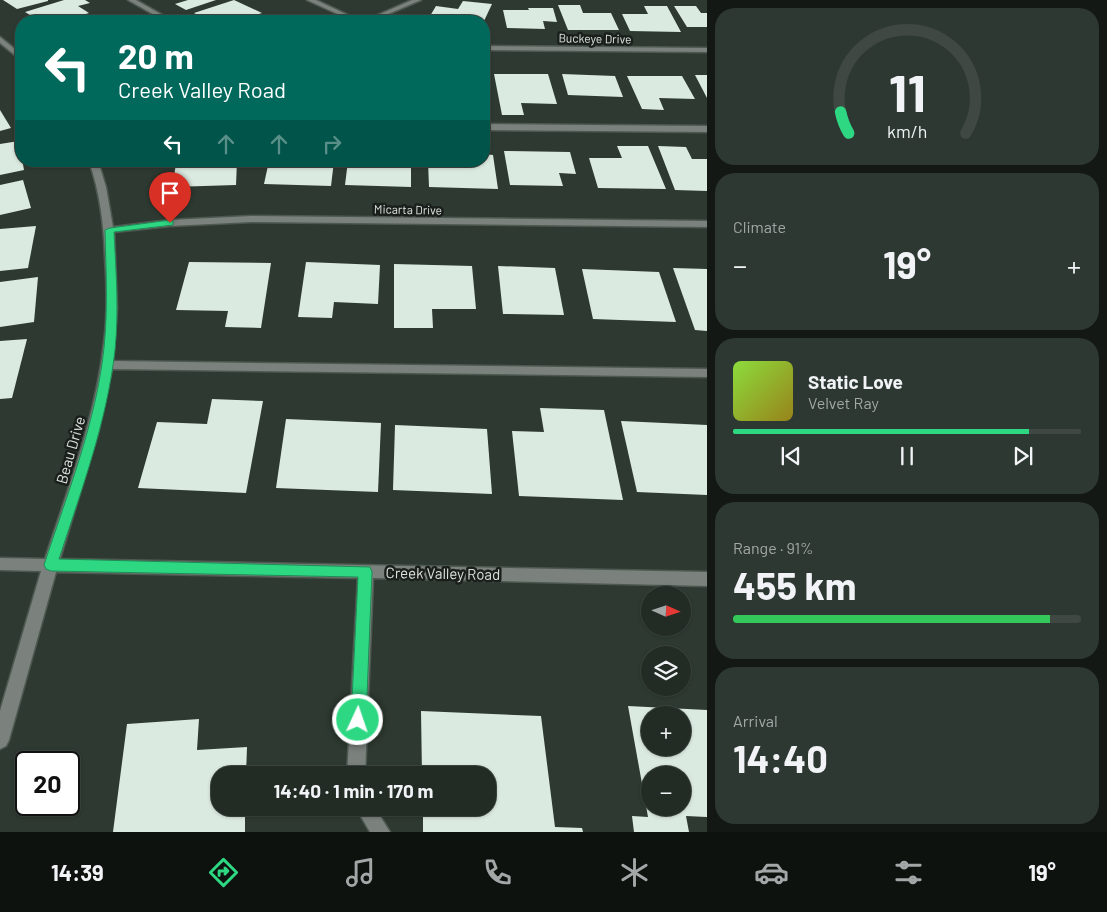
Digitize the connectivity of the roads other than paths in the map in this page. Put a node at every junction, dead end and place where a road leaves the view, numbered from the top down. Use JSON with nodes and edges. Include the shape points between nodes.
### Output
{"nodes":[{"id":1,"x":131,"y":0,"type":"edge"},
{"id":2,"x":310,"y":0,"type":"edge"},
{"id":3,"x":418,"y":0,"type":"edge"},
{"id":4,"x":159,"y":15,"type":"edge"},
{"id":5,"x":344,"y":15,"type":"edge"},
{"id":6,"x":382,"y":15,"type":"edge"},
{"id":7,"x":0,"y":40,"type":"edge"},
{"id":8,"x":490,"y":48,"type":"edge"},
{"id":9,"x":707,"y":50,"type":"edge"},
{"id":10,"x":15,"y":53,"type":"edge"},
{"id":11,"x":490,"y":127,"type":"edge"},
{"id":12,"x":707,"y":129,"type":"edge"},
{"id":13,"x":95,"y":167,"type":"edge"},
{"id":14,"x":707,"y":224,"type":"edge"},
{"id":15,"x":110,"y":230,"type":"junction"},
{"id":16,"x":107,"y":365,"type":"junction"},
{"id":17,"x":707,"y":373,"type":"edge"},
{"id":18,"x":0,"y":564,"type":"edge"},
{"id":19,"x":51,"y":565,"type":"junction"},
{"id":20,"x":366,"y":572,"type":"junction"},
{"id":21,"x":707,"y":579,"type":"edge"},
{"id":22,"x":0,"y":740,"type":"edge"},
{"id":23,"x":356,"y":766,"type":"edge"},
{"id":24,"x":370,"y":816,"type":"edge"},
{"id":25,"x":381,"y":832,"type":"edge"}],
"edges":[{"from":1,"to":4,"type":"street"},
{"from":2,"to":5,"type":"street"},
{"from":3,"to":6,"type":"street"},
{"from":7,"to":10,"type":"street"},
{"from":8,"to":9,"type":"street","name":"Buckeye Drive"},
{"from":11,"to":12,"type":"street"},
{"from":13,"to":15,"type":"street","name":"Beau Drive","via":[[106,202]]},
{"from":14,"to":15,"type":"street","name":"Micarta Drive","via":[[251,219]]},
{"from":15,"to":16,"type":"street","name":"Beau Drive","via":[[112,311]]},
{"from":16,"to":17,"type":"street"},
{"from":16,"to":19,"type":"street","name":"Beau Drive","via":[[86,455]]},
{"from":18,"to":19,"type":"street","name":"Creek Valley Road"},
{"from":19,"to":20,"type":"street","name":"Creek Valley Road"},
{"from":19,"to":22,"type":"street","name":"Beau Drive"},
{"from":20,"to":21,"type":"street","name":"Creek Valley Road"},
{"from":20,"to":23,"type":"street"},
{"from":24,"to":25,"type":"street"}]}
